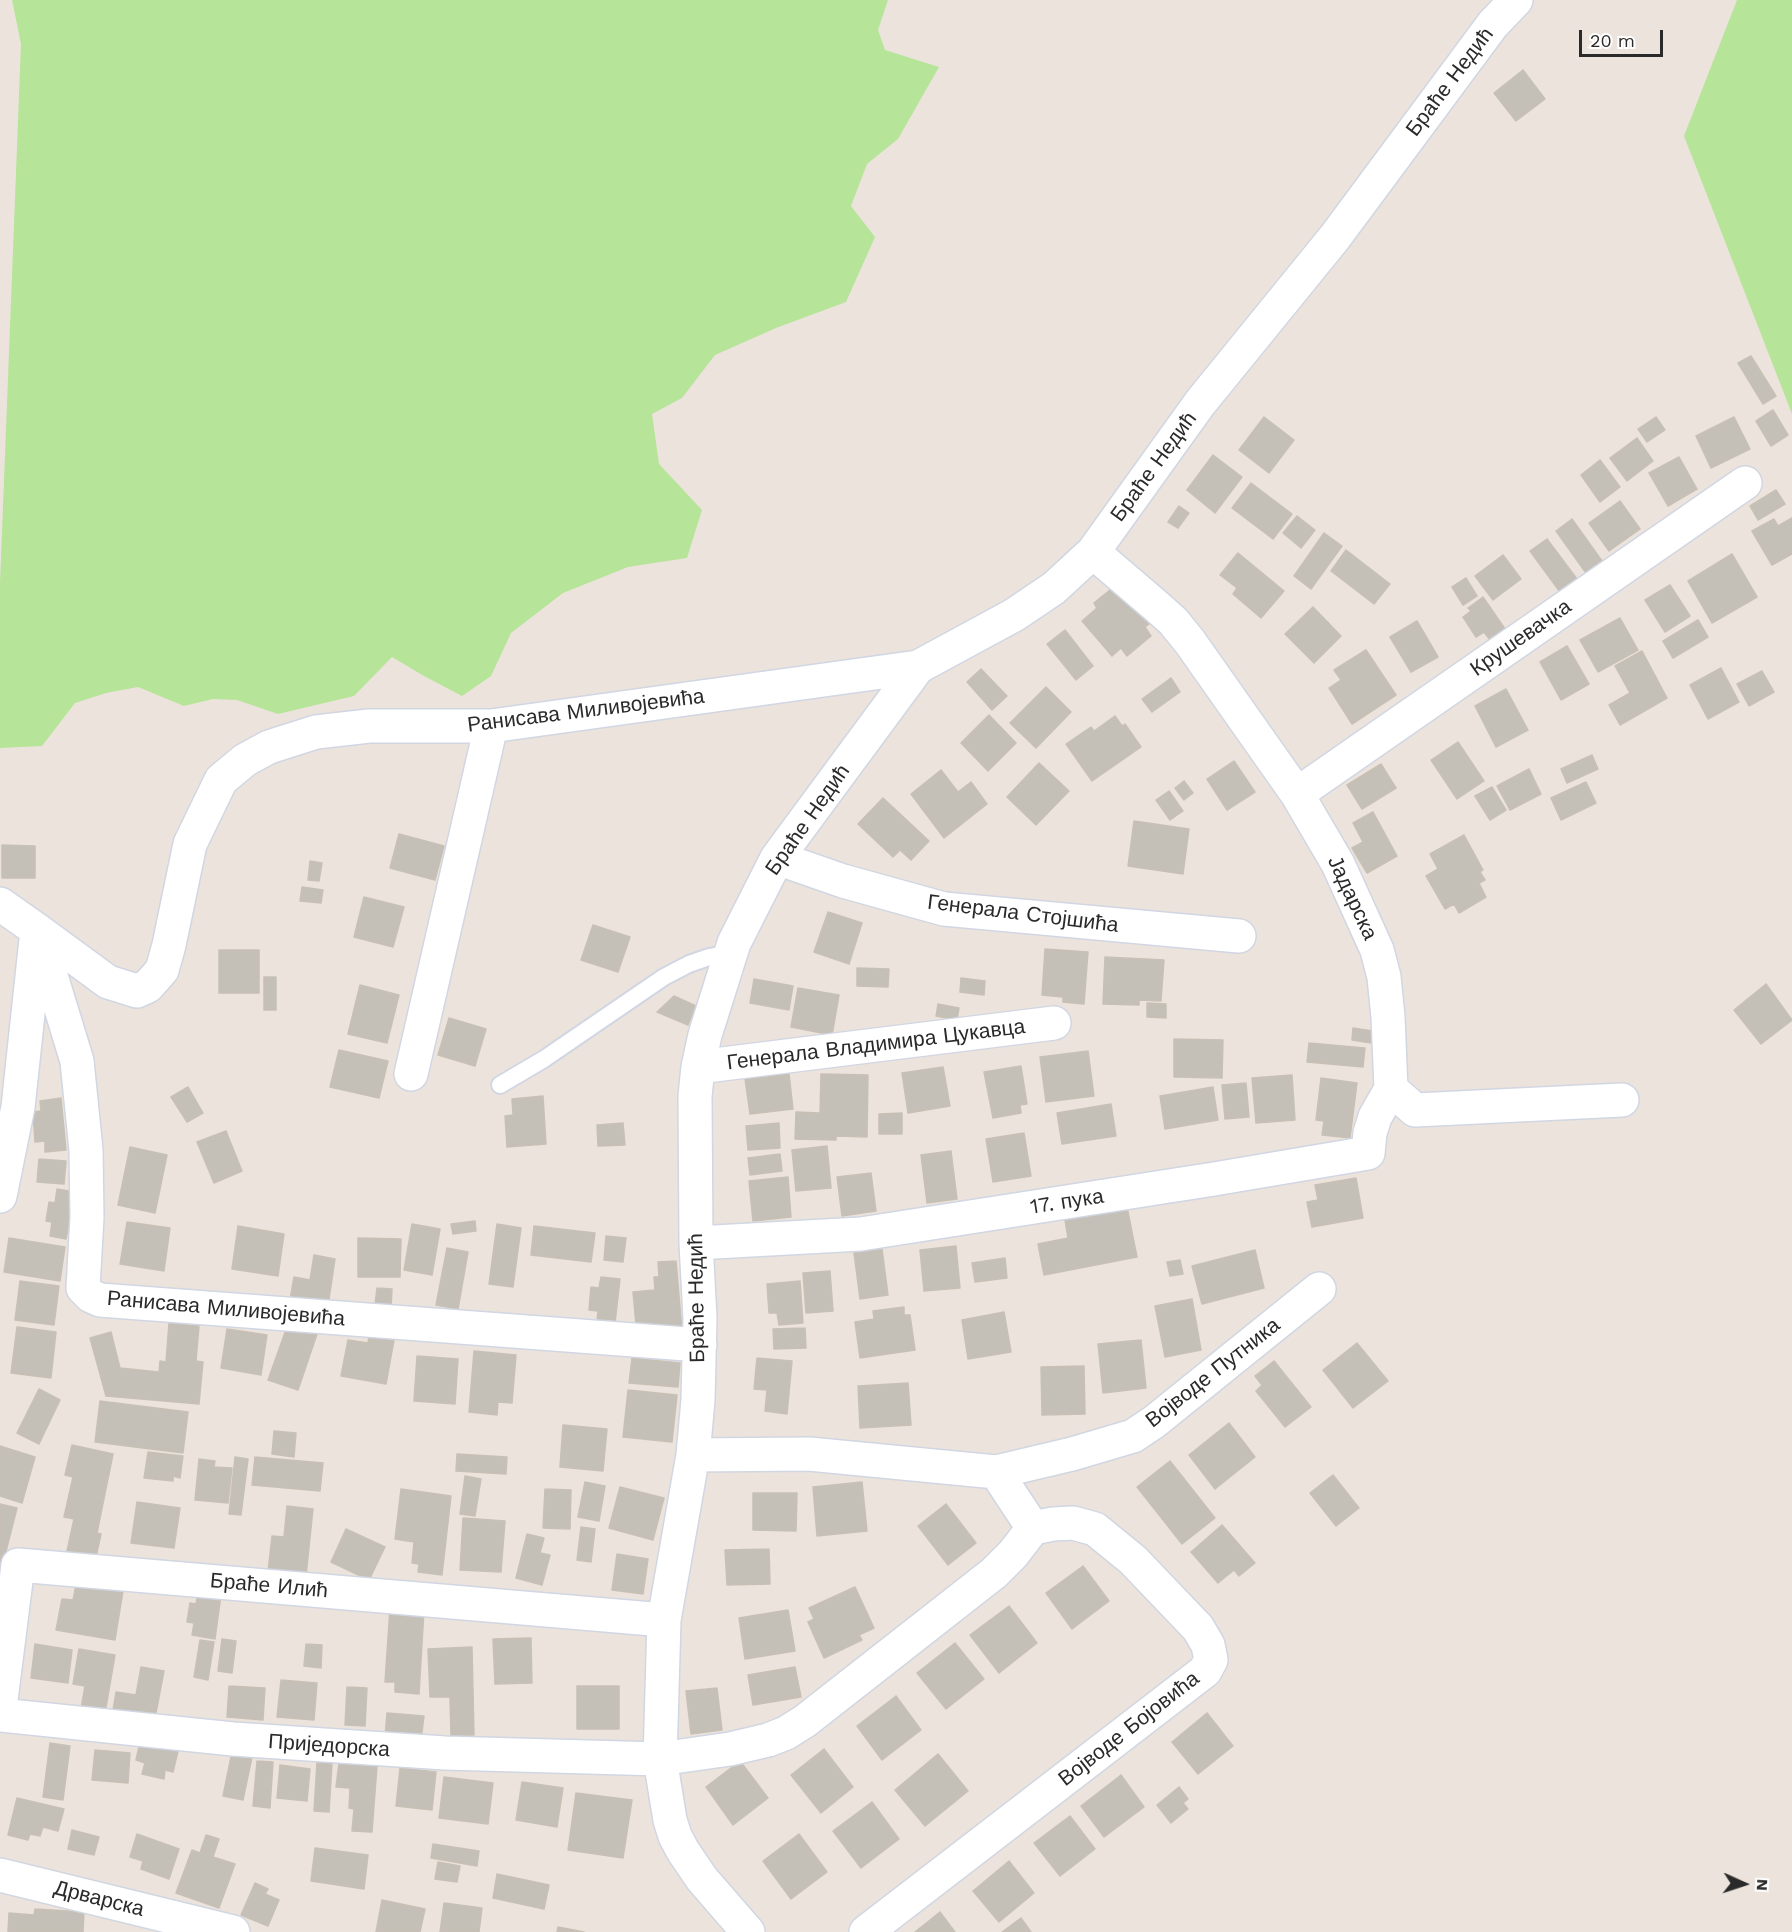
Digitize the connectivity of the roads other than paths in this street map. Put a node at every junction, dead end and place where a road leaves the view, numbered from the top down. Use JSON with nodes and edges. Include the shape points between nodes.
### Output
{"nodes":[{"id":1,"x":1516,"y":0,"type":"edge"},
{"id":2,"x":1745,"y":483,"type":"dead end"},
{"id":3,"x":1093,"y":552,"type":"junction"},
{"id":4,"x":918,"y":667,"type":"junction"},
{"id":5,"x":491,"y":726,"type":"junction"},
{"id":6,"x":1297,"y":794,"type":"junction"},
{"id":7,"x":777,"y":858,"type":"junction"},
{"id":8,"x":0,"y":904,"type":"edge"},
{"id":9,"x":37,"y":930,"type":"junction"},
{"id":10,"x":1239,"y":936,"type":"dead end"},
{"id":11,"x":731,"y":953,"type":"junction"},
{"id":12,"x":1054,"y":1023,"type":"dead end"},
{"id":13,"x":699,"y":1067,"type":"junction"},
{"id":14,"x":411,"y":1074,"type":"dead end"},
{"id":15,"x":500,"y":1085,"type":"dead end"},
{"id":16,"x":1391,"y":1089,"type":"junction"},
{"id":17,"x":1622,"y":1100,"type":"dead end"},
{"id":18,"x":0,"y":1196,"type":"edge"},
{"id":19,"x":696,"y":1243,"type":"junction"},
{"id":20,"x":1319,"y":1289,"type":"dead end"},
{"id":21,"x":700,"y":1345,"type":"junction"},
{"id":22,"x":693,"y":1455,"type":"junction"},
{"id":23,"x":996,"y":1472,"type":"junction"},
{"id":24,"x":1033,"y":1528,"type":"junction"},
{"id":25,"x":664,"y":1620,"type":"junction"},
{"id":26,"x":0,"y":1708,"type":"edge"},
{"id":27,"x":0,"y":1714,"type":"edge"},
{"id":28,"x":660,"y":1759,"type":"junction"},
{"id":29,"x":0,"y":1875,"type":"edge"},
{"id":30,"x":233,"y":1932,"type":"edge"},
{"id":31,"x":748,"y":1932,"type":"edge"},
{"id":32,"x":866,"y":1932,"type":"edge"}],
"edges":[{"from":1,"to":3,"type":"street","name":"Браће Недић","via":[[1493,24],[1335,237],[1200,403]]},
{"from":2,"to":6,"type":"street","name":"Крушевачка"},
{"from":3,"to":4,"type":"street","name":"Браће Недић","via":[[1054,588],[1014,615]]},
{"from":3,"to":6,"type":"street","name":"Јадарска","via":[[1161,610],[1191,642]]},
{"from":4,"to":5,"type":"street","name":"Ранисава Миливојевића"},
{"from":4,"to":7,"type":"street","name":"Браће Недић"},
{"from":5,"to":9,"type":"street","name":"Ранисава Миливојевића","via":[[369,726],[316,732],[269,747],[245,760],[220,780],[190,844],[162,970],[148,986],[137,991],[108,982]]},
{"from":5,"to":14,"type":"street"},
{"from":6,"to":16,"type":"street","name":"Јадарска","via":[[1338,864],[1377,950],[1388,1017]]},
{"from":7,"to":10,"type":"street","name":"Генерала Стојшића","via":[[944,909]]},
{"from":7,"to":11,"type":"street","name":"Браће Недић"},
{"from":8,"to":9,"type":"street","name":"Ранисава Миливојевића"},
{"from":9,"to":18,"type":"street","via":[[18,1107]]},
{"from":9,"to":21,"type":"street","name":"Ранисава Миливојевића","via":[[77,1061],[86,1150],[82,1288],[91,1296],[100,1300]]},
{"from":11,"to":13,"type":"street","name":"Браће Недић","via":[[713,1005]]},
{"from":11,"to":15,"type":"lane","via":[[689,964],[664,977]]},
{"from":12,"to":13,"type":"street","name":"Генерала Владимира Цукавца"},
{"from":13,"to":19,"type":"street","name":"Браће Недић","via":[[695,1096]]},
{"from":16,"to":17,"type":"street","via":[[1415,1110]]},
{"from":16,"to":19,"type":"street","name":"17. пука","via":[[1375,1117],[1368,1153],[861,1234]]},
{"from":19,"to":21,"type":"street","name":"Браће Недић"},
{"from":20,"to":23,"type":"street","name":"Војводе Путника","via":[[1133,1436]]},
{"from":21,"to":22,"type":"street","name":"Браће Недић"},
{"from":22,"to":23,"type":"street","name":"Војводе Путника","via":[[809,1454]]},
{"from":22,"to":25,"type":"street","name":"Браће Недић"},
{"from":23,"to":24,"type":"street"},
{"from":24,"to":28,"type":"street","via":[[993,1573],[786,1733],[730,1749]]},
{"from":24,"to":32,"type":"street","name":"Војводе Бојовића","via":[[1073,1523],[1095,1529],[1133,1560],[1198,1628],[1211,1660],[1204,1671]]},
{"from":25,"to":26,"type":"street","name":"Браће Илић","via":[[18,1565]]},
{"from":25,"to":28,"type":"street","name":"Браће Недић"},
{"from":27,"to":28,"type":"street","name":"Приједорска","via":[[233,1739],[445,1753]]},
{"from":28,"to":31,"type":"street","name":"Браће Недић","via":[[670,1820],[682,1851]]},
{"from":29,"to":30,"type":"street","name":"Дрварска"}]}
